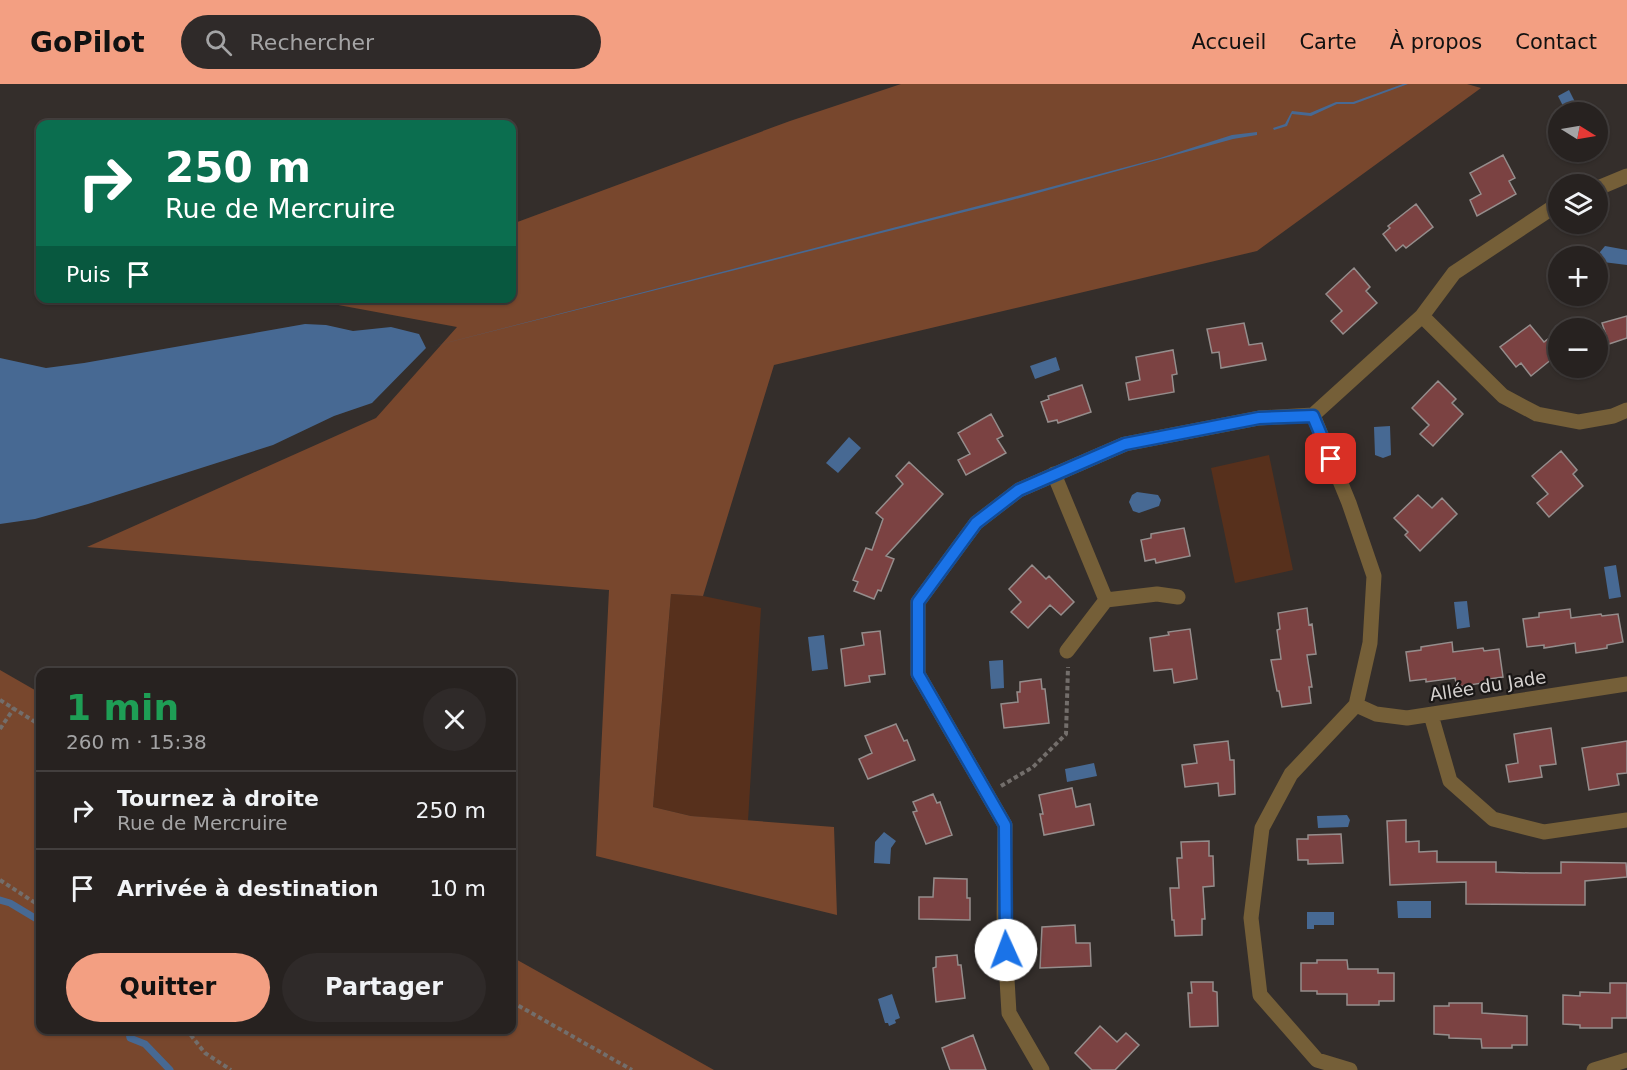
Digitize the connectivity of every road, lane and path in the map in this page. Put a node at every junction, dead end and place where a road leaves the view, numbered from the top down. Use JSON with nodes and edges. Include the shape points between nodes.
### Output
{"nodes":[{"id":1,"x":1627,"y":176,"type":"edge"},
{"id":2,"x":1608,"y":184,"type":"edge"},
{"id":3,"x":1548,"y":211,"type":"edge"},
{"id":4,"x":1422,"y":316,"type":"junction"},
{"id":5,"x":1627,"y":410,"type":"edge"},
{"id":6,"x":1313,"y":416,"type":"junction"},
{"id":7,"x":1054,"y":474,"type":"junction"},
{"id":8,"x":1178,"y":597,"type":"dead end"},
{"id":9,"x":1106,"y":600,"type":"junction"},
{"id":10,"x":1066,"y":651,"type":"joint"},
{"id":11,"x":1627,"y":684,"type":"edge"},
{"id":12,"x":0,"y":700,"type":"edge"},
{"id":13,"x":1356,"y":705,"type":"junction"},
{"id":14,"x":14,"y":708,"type":"junction"},
{"id":15,"x":1431,"y":715,"type":"junction"},
{"id":16,"x":36,"y":722,"type":"edge"},
{"id":17,"x":0,"y":729,"type":"edge"},
{"id":18,"x":988,"y":794,"type":"junction"},
{"id":19,"x":1627,"y":820,"type":"edge"},
{"id":20,"x":0,"y":880,"type":"edge"},
{"id":21,"x":36,"y":903,"type":"edge"},
{"id":22,"x":516,"y":1004,"type":"edge"},
{"id":23,"x":190,"y":1034,"type":"edge"},
{"id":24,"x":1627,"y":1060,"type":"edge"},
{"id":25,"x":231,"y":1070,"type":"edge"},
{"id":26,"x":632,"y":1070,"type":"edge"},
{"id":27,"x":1042,"y":1070,"type":"edge"},
{"id":28,"x":1350,"y":1070,"type":"edge"},
{"id":29,"x":1594,"y":1070,"type":"edge"}],
"edges":[{"from":1,"to":2,"type":"street"},
{"from":3,"to":4,"type":"street","via":[[1454,273]]},
{"from":4,"to":5,"type":"street","via":[[1503,396],[1538,414],[1579,422]]},
{"from":4,"to":6,"type":"street"},
{"from":6,"to":7,"type":"street","via":[[1259,418],[1125,444]]},
{"from":6,"to":13,"type":"street","via":[[1374,576],[1370,643]]},
{"from":7,"to":9,"type":"street"},
{"from":7,"to":18,"type":"street","via":[[1019,490],[976,523],[918,602],[918,674]]},
{"from":8,"to":9,"type":"street","via":[[1156,594]]},
{"from":9,"to":10,"type":"street"},
{"from":10,"to":18,"type":"path","via":[[1066,734],[1033,767]]},
{"from":11,"to":15,"type":"street","name":"Allée du Jade"},
{"from":12,"to":14,"type":"path"},
{"from":13,"to":15,"type":"street","name":"Allée du Jade","via":[[1376,714],[1407,718]]},
{"from":13,"to":28,"type":"street","via":[[1291,774],[1262,828],[1251,918],[1260,995],[1317,1060]]},
{"from":14,"to":16,"type":"path"},
{"from":14,"to":17,"type":"path"},
{"from":15,"to":19,"type":"street","via":[[1450,781],[1493,819],[1544,832]]},
{"from":18,"to":27,"type":"street","via":[[1005,825],[1010,1012]]},
{"from":20,"to":21,"type":"path"},
{"from":22,"to":26,"type":"path"},
{"from":23,"to":25,"type":"path","via":[[205,1053]]},
{"from":24,"to":29,"type":"street"}]}
